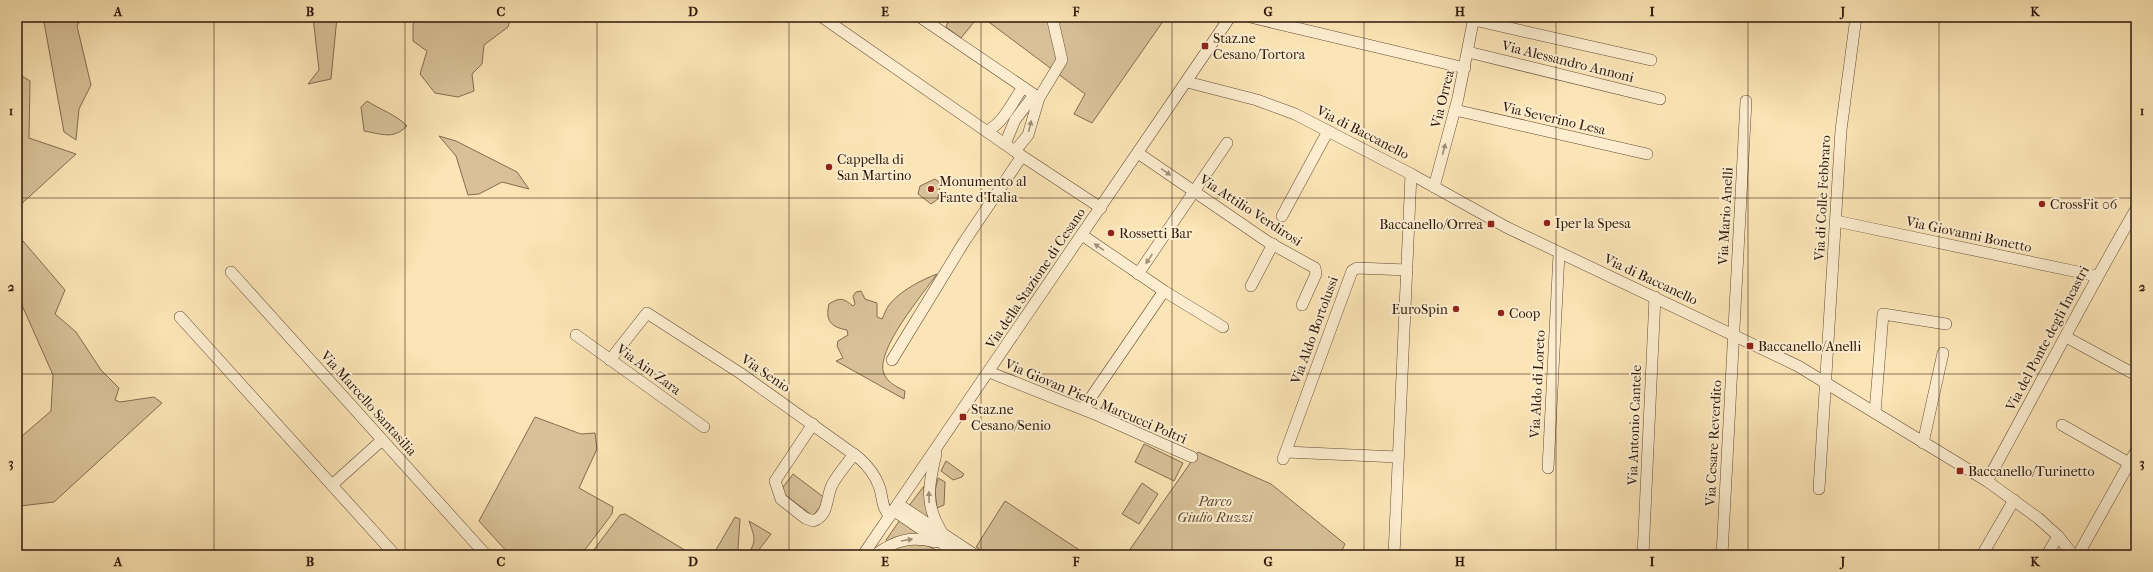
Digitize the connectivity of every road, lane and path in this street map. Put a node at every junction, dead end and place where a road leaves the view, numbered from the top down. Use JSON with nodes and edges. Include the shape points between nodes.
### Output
{"nodes":[{"id":1,"x":822,"y":17,"type":"edge"},
{"id":2,"x":920,"y":17,"type":"edge"},
{"id":3,"x":1052,"y":17,"type":"edge"},
{"id":4,"x":1230,"y":17,"type":"edge"},
{"id":5,"x":1250,"y":17,"type":"edge"},
{"id":6,"x":1856,"y":17,"type":"edge"},
{"id":7,"x":1474,"y":19,"type":"edge"},
{"id":8,"x":1468,"y":52,"type":"junction"},
{"id":9,"x":1651,"y":60,"type":"dead end"},
{"id":10,"x":1465,"y":68,"type":"junction"},
{"id":11,"x":1187,"y":82,"type":"junction"},
{"id":12,"x":1022,"y":87,"type":"junction"},
{"id":13,"x":1036,"y":96,"type":"junction"},
{"id":14,"x":1660,"y":99,"type":"dead end"},
{"id":15,"x":1746,"y":101,"type":"dead end"},
{"id":16,"x":1455,"y":110,"type":"junction"},
{"id":17,"x":986,"y":131,"type":"junction"},
{"id":18,"x":1328,"y":131,"type":"junction"},
{"id":19,"x":1227,"y":143,"type":"dead end"},
{"id":20,"x":1005,"y":144,"type":"junction"},
{"id":21,"x":1019,"y":153,"type":"junction"},
{"id":22,"x":1138,"y":153,"type":"junction"},
{"id":23,"x":1647,"y":154,"type":"dead end"},
{"id":24,"x":1411,"y":174,"type":"junction"},
{"id":25,"x":1434,"y":187,"type":"junction"},
{"id":26,"x":1194,"y":192,"type":"junction"},
{"id":27,"x":1101,"y":208,"type":"junction"},
{"id":28,"x":2136,"y":209,"type":"edge"},
{"id":29,"x":1282,"y":216,"type":"dead end"},
{"id":30,"x":1836,"y":221,"type":"junction"},
{"id":31,"x":1082,"y":236,"type":"junction"},
{"id":32,"x":1273,"y":244,"type":"junction"},
{"id":33,"x":1559,"y":254,"type":"junction"},
{"id":34,"x":1407,"y":270,"type":"junction"},
{"id":35,"x":231,"y":272,"type":"dead end"},
{"id":36,"x":1138,"y":274,"type":"junction"},
{"id":37,"x":2097,"y":276,"type":"junction"},
{"id":38,"x":1251,"y":286,"type":"dead end"},
{"id":39,"x":1164,"y":291,"type":"junction"},
{"id":40,"x":1655,"y":297,"type":"junction"},
{"id":41,"x":1302,"y":305,"type":"dead end"},
{"id":42,"x":180,"y":317,"type":"dead end"},
{"id":43,"x":1946,"y":324,"type":"dead end"},
{"id":44,"x":1223,"y":327,"type":"dead end"},
{"id":45,"x":1733,"y":333,"type":"junction"},
{"id":46,"x":576,"y":335,"type":"dead end"},
{"id":47,"x":2066,"y":337,"type":"junction"},
{"id":48,"x":1943,"y":353,"type":"dead end"},
{"id":49,"x":610,"y":360,"type":"junction"},
{"id":50,"x":892,"y":360,"type":"dead end"},
{"id":51,"x":988,"y":372,"type":"junction"},
{"id":52,"x":2136,"y":375,"type":"edge"},
{"id":53,"x":1825,"y":381,"type":"junction"},
{"id":54,"x":1083,"y":409,"type":"junction"},
{"id":55,"x":1875,"y":412,"type":"junction"},
{"id":56,"x":813,"y":424,"type":"junction"},
{"id":57,"x":2062,"y":425,"type":"dead end"},
{"id":58,"x":704,"y":428,"type":"dead end"},
{"id":59,"x":382,"y":440,"type":"junction"},
{"id":60,"x":1923,"y":443,"type":"junction"},
{"id":61,"x":937,"y":447,"type":"junction"},
{"id":62,"x":2136,"y":451,"type":"edge"},
{"id":63,"x":854,"y":454,"type":"junction"},
{"id":64,"x":1192,"y":457,"type":"dead end"},
{"id":65,"x":1398,"y":457,"type":"junction"},
{"id":66,"x":2129,"y":463,"type":"junction"},
{"id":67,"x":1548,"y":468,"type":"dead end"},
{"id":68,"x":1987,"y":481,"type":"junction"},
{"id":69,"x":332,"y":485,"type":"junction"},
{"id":70,"x":1819,"y":489,"type":"dead end"},
{"id":71,"x":2014,"y":500,"type":"junction"},
{"id":72,"x":894,"y":510,"type":"junction"},
{"id":73,"x":2058,"y":536,"type":"junction"},
{"id":74,"x":942,"y":538,"type":"junction"},
{"id":75,"x":395,"y":555,"type":"edge"},
{"id":76,"x":486,"y":555,"type":"edge"},
{"id":77,"x":863,"y":555,"type":"edge"},
{"id":78,"x":875,"y":555,"type":"edge"},
{"id":79,"x":959,"y":555,"type":"edge"},
{"id":80,"x":975,"y":555,"type":"edge"},
{"id":81,"x":1394,"y":555,"type":"edge"},
{"id":82,"x":1643,"y":555,"type":"edge"},
{"id":83,"x":1722,"y":555,"type":"edge"},
{"id":84,"x":1982,"y":555,"type":"edge"},
{"id":85,"x":2048,"y":555,"type":"edge"},
{"id":86,"x":2073,"y":555,"type":"edge"},
{"id":87,"x":2078,"y":555,"type":"edge"}],
"edges":[{"from":1,"to":17,"type":"street"},
{"from":2,"to":12,"type":"street"},
{"from":3,"to":13,"type":"street","via":[[1062,60]]},
{"from":4,"to":11,"type":"street","name":"Via della Stazione di Cesano"},
{"from":5,"to":10,"type":"street"},
{"from":6,"to":30,"type":"street","name":"Via di Colle Febbraro","via":[[1841,130]]},
{"from":7,"to":8,"type":"street","name":"Via Orrea"},
{"from":7,"to":9,"type":"street"},
{"from":8,"to":10,"type":"street","name":"Via Orrea"},
{"from":8,"to":14,"type":"street","name":"Via Alessandro Annoni"},
{"from":10,"to":16,"type":"street","name":"Via Orrea"},
{"from":11,"to":18,"type":"street","name":"Via di Baccanello","via":[[1272,105]]},
{"from":11,"to":22,"type":"street","name":"Via della Stazione di Cesano"},
{"from":12,"to":13,"type":"street"},
{"from":12,"to":17,"type":"street","via":[[1003,118],[994,128]]},
{"from":13,"to":20,"type":"street","via":[[1015,120]]},
{"from":21,"to":13,"type":"street","one_way":true,"via":[[1028,135]]},
{"from":15,"to":45,"type":"street","name":"Via Mario Anelli"},
{"from":16,"to":23,"type":"street","name":"Via Severino Lesa"},
{"from":25,"to":16,"type":"street","name":"Via Orrea","one_way":true},
{"from":17,"to":20,"type":"street"},
{"from":18,"to":24,"type":"street","name":"Via di Baccanello"},
{"from":18,"to":29,"type":"street"},
{"from":19,"to":26,"type":"street"},
{"from":20,"to":21,"type":"street"},
{"from":21,"to":27,"type":"street"},
{"from":21,"to":50,"type":"street"},
{"from":22,"to":26,"type":"street","name":"Via Attilio Verdirosi","one_way":true},
{"from":22,"to":27,"type":"street","name":"Via della Stazione di Cesano"},
{"from":24,"to":25,"type":"street","name":"Via di Baccanello"},
{"from":24,"to":34,"type":"street"},
{"from":25,"to":33,"type":"street","name":"Via di Baccanello"},
{"from":26,"to":32,"type":"street","name":"Via Attilio Verdirosi"},
{"from":26,"to":36,"type":"street","one_way":true},
{"from":27,"to":31,"type":"street","name":"Via della Stazione di Cesano"},
{"from":28,"to":37,"type":"street","name":"Via del Ponte degli Incastri"},
{"from":30,"to":37,"type":"street","name":"Via Giovanni Bonetto"},
{"from":30,"to":53,"type":"street","name":"Via di Colle Febbraro"},
{"from":36,"to":31,"type":"street","one_way":true},
{"from":31,"to":51,"type":"street","name":"Via della Stazione di Cesano"},
{"from":32,"to":38,"type":"street"},
{"from":32,"to":41,"type":"street","name":"Via Attilio Verdirosi","via":[[1316,270]]},
{"from":33,"to":40,"type":"street","name":"Via di Baccanello"},
{"from":33,"to":67,"type":"street","name":"Via Aldo di Loreto"},
{"from":34,"to":65,"type":"street"},
{"from":34,"to":65,"type":"street","name":"Via Aldo Bortolussi","via":[[1357,268],[1352,271],[1284,455]]},
{"from":35,"to":59,"type":"street","name":"Via Marcello Santasilia"},
{"from":36,"to":39,"type":"street"},
{"from":37,"to":47,"type":"street","name":"Via del Ponte degli Incastri"},
{"from":39,"to":44,"type":"street"},
{"from":39,"to":54,"type":"street"},
{"from":40,"to":45,"type":"street","name":"Via di Baccanello"},
{"from":40,"to":82,"type":"street","name":"Via Antonio Cantele"},
{"from":42,"to":69,"type":"street"},
{"from":43,"to":55,"type":"street","via":[[1883,314]]},
{"from":45,"to":53,"type":"street","name":"Via di Baccanello"},
{"from":45,"to":83,"type":"street","name":"Via Cesare Reverdito"},
{"from":46,"to":49,"type":"street","name":"Via Ain Zara"},
{"from":47,"to":52,"type":"street"},
{"from":47,"to":68,"type":"street","name":"Via del Ponte degli Incastri"},
{"from":48,"to":60,"type":"street"},
{"from":49,"to":56,"type":"street","name":"Via Senio","via":[[647,314],[740,373]]},
{"from":49,"to":58,"type":"street","name":"Via Ain Zara"},
{"from":51,"to":54,"type":"street","name":"Via Giovan Piero Marcucci Poltri"},
{"from":51,"to":61,"type":"street","name":"Via della Stazione di Cesano"},
{"from":53,"to":55,"type":"street","name":"Via di Baccanello"},
{"from":53,"to":70,"type":"street","name":"Via di Colle Febbraro"},
{"from":54,"to":64,"type":"street","name":"Via Giovan Piero Marcucci Poltri"},
{"from":55,"to":60,"type":"street","name":"Via di Baccanello"},
{"from":56,"to":63,"type":"street","name":"Via Senio"},
{"from":56,"to":63,"type":"street","via":[[775,481],[781,499],[805,518],[818,520],[824,512],[832,486]]},
{"from":57,"to":66,"type":"street"},
{"from":59,"to":69,"type":"street"},
{"from":59,"to":76,"type":"street","name":"Via Marcello Santasilia"},
{"from":60,"to":68,"type":"street","name":"Via di Baccanello"},
{"from":61,"to":72,"type":"street","name":"Via della Stazione di Cesano"},
{"from":74,"to":61,"type":"street","one_way":true,"via":[[929,499],[930,477]]},
{"from":62,"to":66,"type":"street"},
{"from":63,"to":72,"type":"street","name":"Via Senio","via":[[871,470],[879,486],[884,509]]},
{"from":65,"to":81,"type":"street"},
{"from":66,"to":87,"type":"street"},
{"from":68,"to":71,"type":"street","name":"Via di Baccanello"},
{"from":69,"to":75,"type":"street"},
{"from":71,"to":73,"type":"street","name":"Via di Baccanello"},
{"from":71,"to":84,"type":"street"},
{"from":72,"to":74,"type":"street"},
{"from":72,"to":77,"type":"street","name":"Via della Stazione di Cesano"},
{"from":73,"to":85,"type":"street"},
{"from":73,"to":86,"type":"street","name":"Via di Baccanello"},
{"from":78,"to":74,"type":"street","one_way":true,"via":[[884,548],[906,540]]},
{"from":74,"to":79,"type":"street"},
{"from":74,"to":80,"type":"street"}]}
